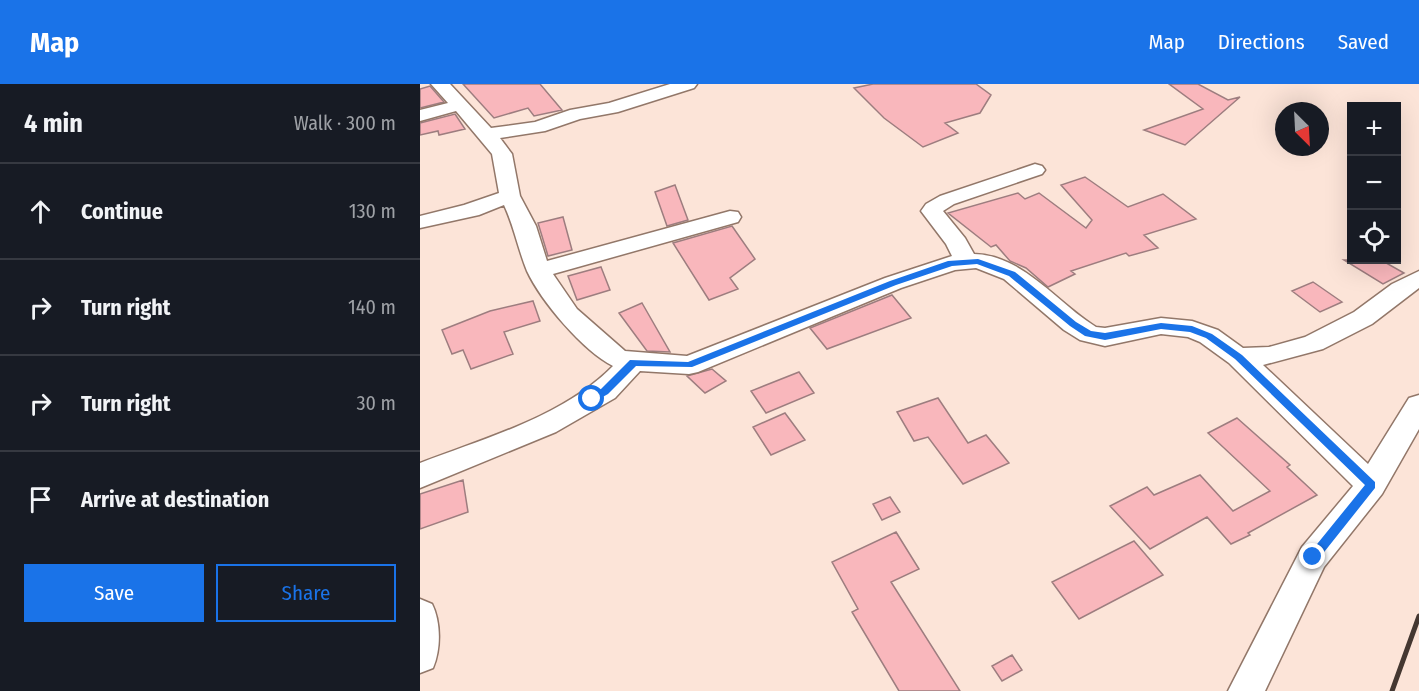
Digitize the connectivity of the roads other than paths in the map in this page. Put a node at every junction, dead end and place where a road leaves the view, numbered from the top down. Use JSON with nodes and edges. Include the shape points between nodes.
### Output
{"nodes":[{"id":1,"x":440,"y":84,"type":"edge"},
{"id":2,"x":688,"y":84,"type":"edge"},
{"id":3,"x":459,"y":105,"type":"junction"},
{"id":4,"x":420,"y":116,"type":"edge"},
{"id":5,"x":487,"y":134,"type":"junction"},
{"id":6,"x":1035,"y":170,"type":"dead end"},
{"id":7,"x":510,"y":196,"type":"junction"},
{"id":8,"x":730,"y":217,"type":"dead end"},
{"id":9,"x":420,"y":222,"type":"edge"},
{"id":10,"x":966,"y":261,"type":"junction"},
{"id":11,"x":539,"y":271,"type":"junction"},
{"id":12,"x":1419,"y":278,"type":"edge"},
{"id":13,"x":1238,"y":357,"type":"junction"},
{"id":14,"x":633,"y":362,"type":"junction"},
{"id":15,"x":1419,"y":405,"type":"edge"},
{"id":16,"x":420,"y":476,"type":"edge"},
{"id":17,"x":1371,"y":485,"type":"junction"},
{"id":18,"x":420,"y":615,"type":"edge"},
{"id":19,"x":420,"y":656,"type":"edge"},
{"id":20,"x":1246,"y":691,"type":"edge"}],
"edges":[{"from":1,"to":3,"type":"street"},
{"from":2,"to":5,"type":"street","via":[[538,127]]},
{"from":3,"to":4,"type":"street"},
{"from":3,"to":5,"type":"street"},
{"from":5,"to":7,"type":"street","via":[[502,154]]},
{"from":6,"to":10,"type":"street","via":[[933,208]]},
{"from":7,"to":9,"type":"street"},
{"from":7,"to":11,"type":"street","via":[[525,226]]},
{"from":8,"to":11,"type":"street"},
{"from":10,"to":13,"type":"street","via":[[978,261],[1012,274],[1089,333],[1105,336],[1161,326],[1192,329]]},
{"from":10,"to":14,"type":"street","via":[[893,283],[688,365]]},
{"from":11,"to":14,"type":"street","via":[[568,315],[616,357]]},
{"from":12,"to":13,"type":"street","via":[[1364,318],[1314,343],[1269,356]]},
{"from":13,"to":17,"type":"street"},
{"from":14,"to":16,"type":"street","via":[[605,391],[546,425]]},
{"from":15,"to":17,"type":"street"},
{"from":17,"to":20,"type":"street","via":[[1313,557]]},
{"from":18,"to":19,"type":"street"}]}
